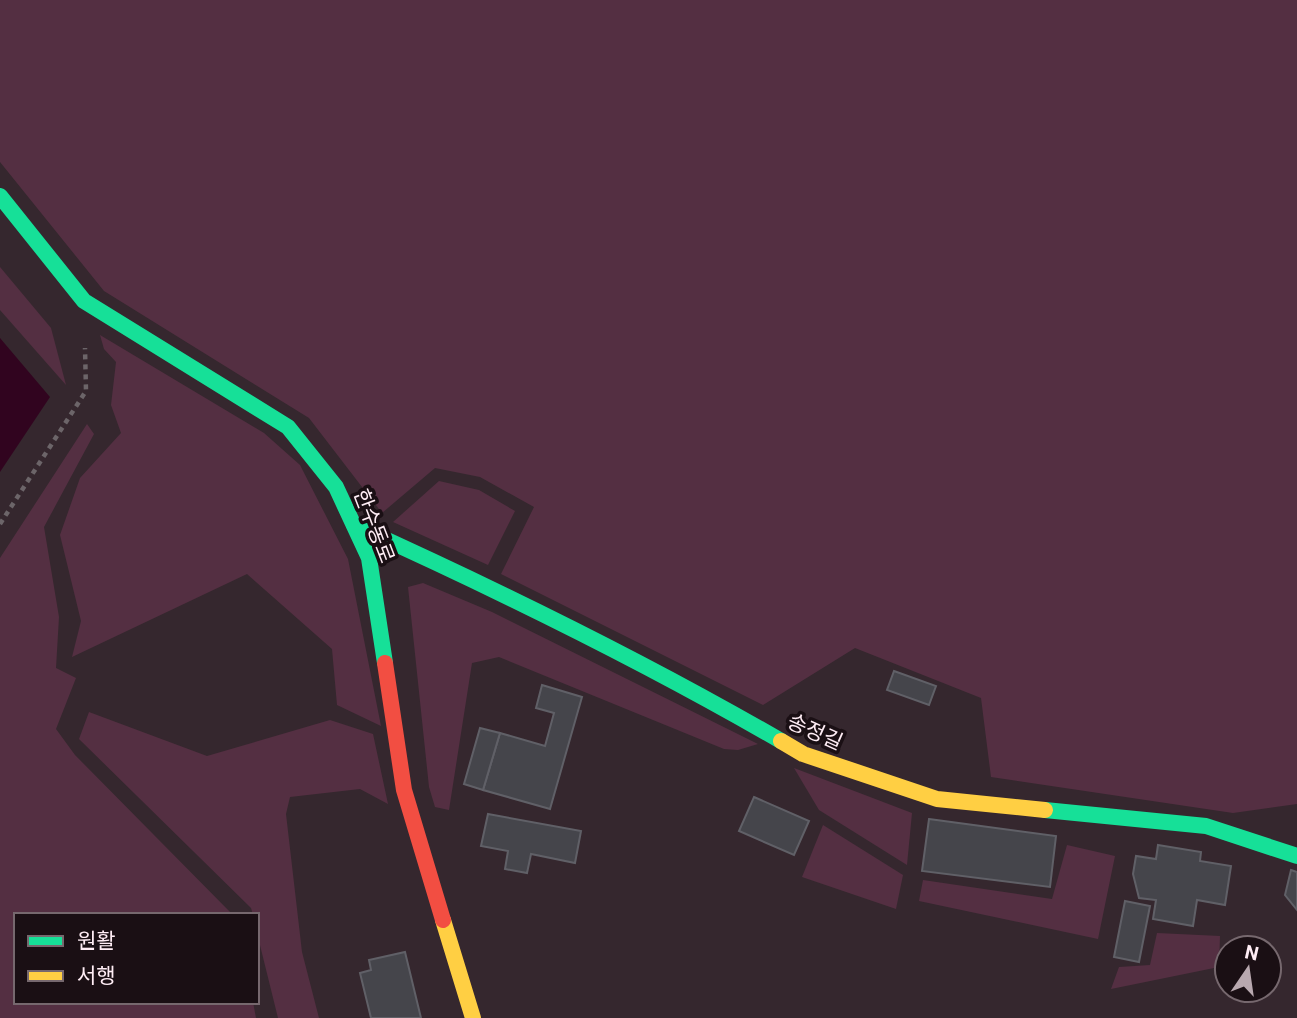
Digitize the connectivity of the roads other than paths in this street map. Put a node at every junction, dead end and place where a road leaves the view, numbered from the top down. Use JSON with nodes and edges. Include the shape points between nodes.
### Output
{"nodes":[{"id":1,"x":0,"y":197,"type":"edge"},
{"id":2,"x":354,"y":526,"type":"junction"},
{"id":3,"x":1297,"y":856,"type":"edge"},
{"id":4,"x":473,"y":1018,"type":"edge"}],
"edges":[{"from":1,"to":2,"type":"street","name":"한수동로","via":[[83,302],[288,427],[337,487]]},
{"from":2,"to":3,"type":"street","name":"송정길","via":[[474,579],[688,687],[803,754],[937,799],[1206,826]]},
{"from":2,"to":4,"type":"street","name":"한수동로","via":[[369,558],[404,790]]}]}
